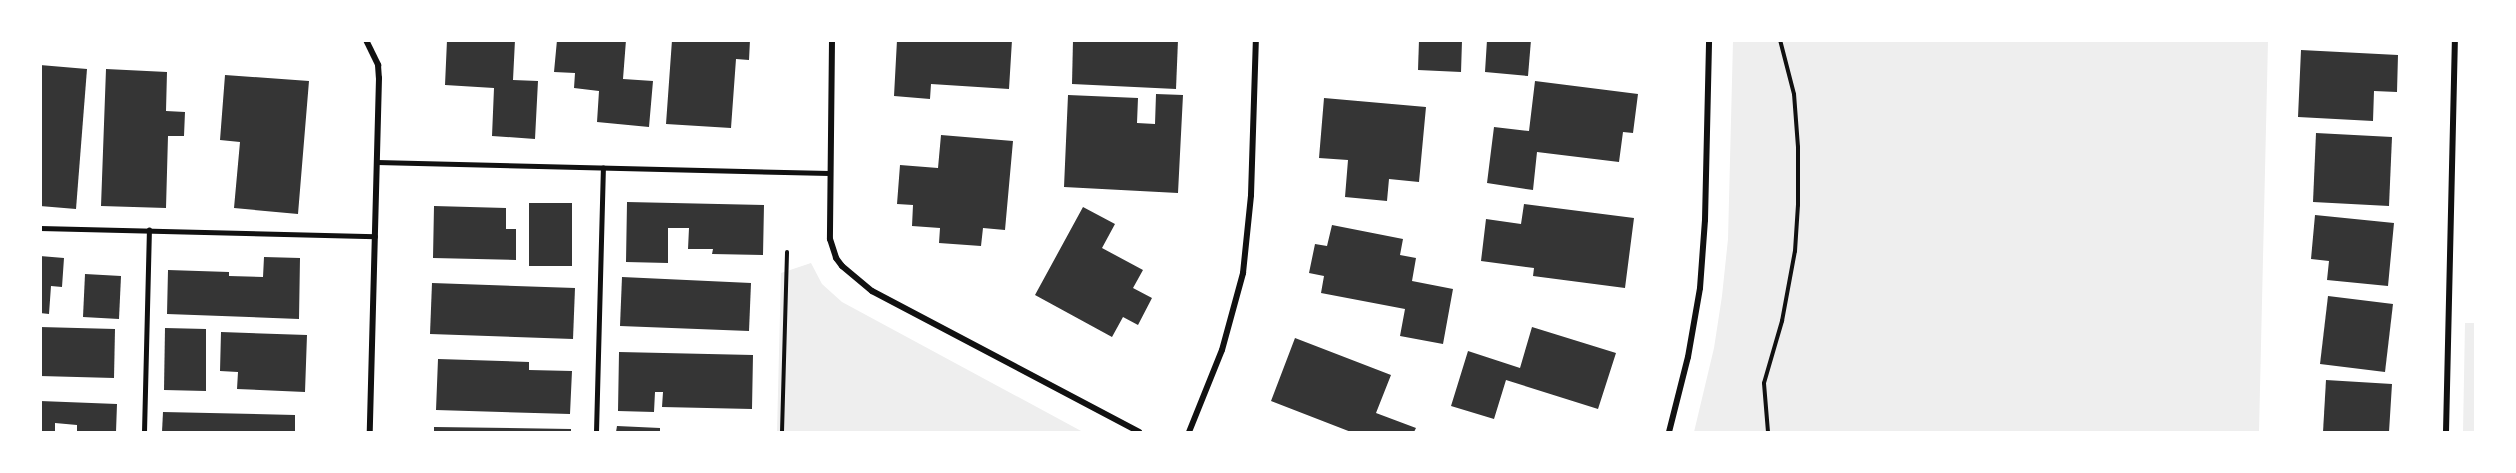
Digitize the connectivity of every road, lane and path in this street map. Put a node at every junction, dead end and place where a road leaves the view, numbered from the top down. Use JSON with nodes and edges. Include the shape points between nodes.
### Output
{"nodes":[{"id":1,"x":366,"y":40,"type":"edge"},
{"id":2,"x":832,"y":40,"type":"edge"},
{"id":3,"x":1256,"y":40,"type":"edge"},
{"id":4,"x":1709,"y":40,"type":"edge"},
{"id":5,"x":1780,"y":40,"type":"edge"},
{"id":6,"x":2455,"y":40,"type":"edge"},
{"id":7,"x":377,"y":162,"type":"junction"},
{"id":8,"x":603,"y":168,"type":"junction"},
{"id":9,"x":829,"y":173,"type":"junction"},
{"id":10,"x":40,"y":228,"type":"edge"},
{"id":11,"x":149,"y":230,"type":"junction"},
{"id":12,"x":375,"y":236,"type":"junction"},
{"id":13,"x":787,"y":252,"type":"dead end"},
{"id":14,"x":144,"y":432,"type":"edge"},
{"id":15,"x":370,"y":432,"type":"edge"},
{"id":16,"x":597,"y":432,"type":"edge"},
{"id":17,"x":782,"y":432,"type":"edge"},
{"id":18,"x":1139,"y":432,"type":"edge"},
{"id":19,"x":1189,"y":432,"type":"edge"},
{"id":20,"x":1669,"y":432,"type":"edge"},
{"id":21,"x":1768,"y":432,"type":"edge"},
{"id":22,"x":2446,"y":432,"type":"edge"}],
"edges":[{"from":1,"to":7,"type":"street","via":[[378,65]]},
{"from":2,"to":9,"type":"street"},
{"from":3,"to":19,"type":"street","via":[[1251,195],[1243,273],[1222,350]]},
{"from":4,"to":20,"type":"street","via":[[1700,288]]},
{"from":5,"to":21,"type":"path","via":[[1794,94],[1798,205],[1795,251],[1782,321],[1764,383]]},
{"from":6,"to":22,"type":"street"},
{"from":7,"to":8,"type":"lane"},
{"from":7,"to":12,"type":"street"},
{"from":8,"to":9,"type":"lane"},
{"from":8,"to":16,"type":"lane"},
{"from":9,"to":18,"type":"street","via":[[830,239],[836,258],[850,275],[872,291]]},
{"from":10,"to":11,"type":"lane"},
{"from":11,"to":12,"type":"lane"},
{"from":11,"to":14,"type":"lane"},
{"from":12,"to":15,"type":"street"},
{"from":13,"to":17,"type":"path"}]}
